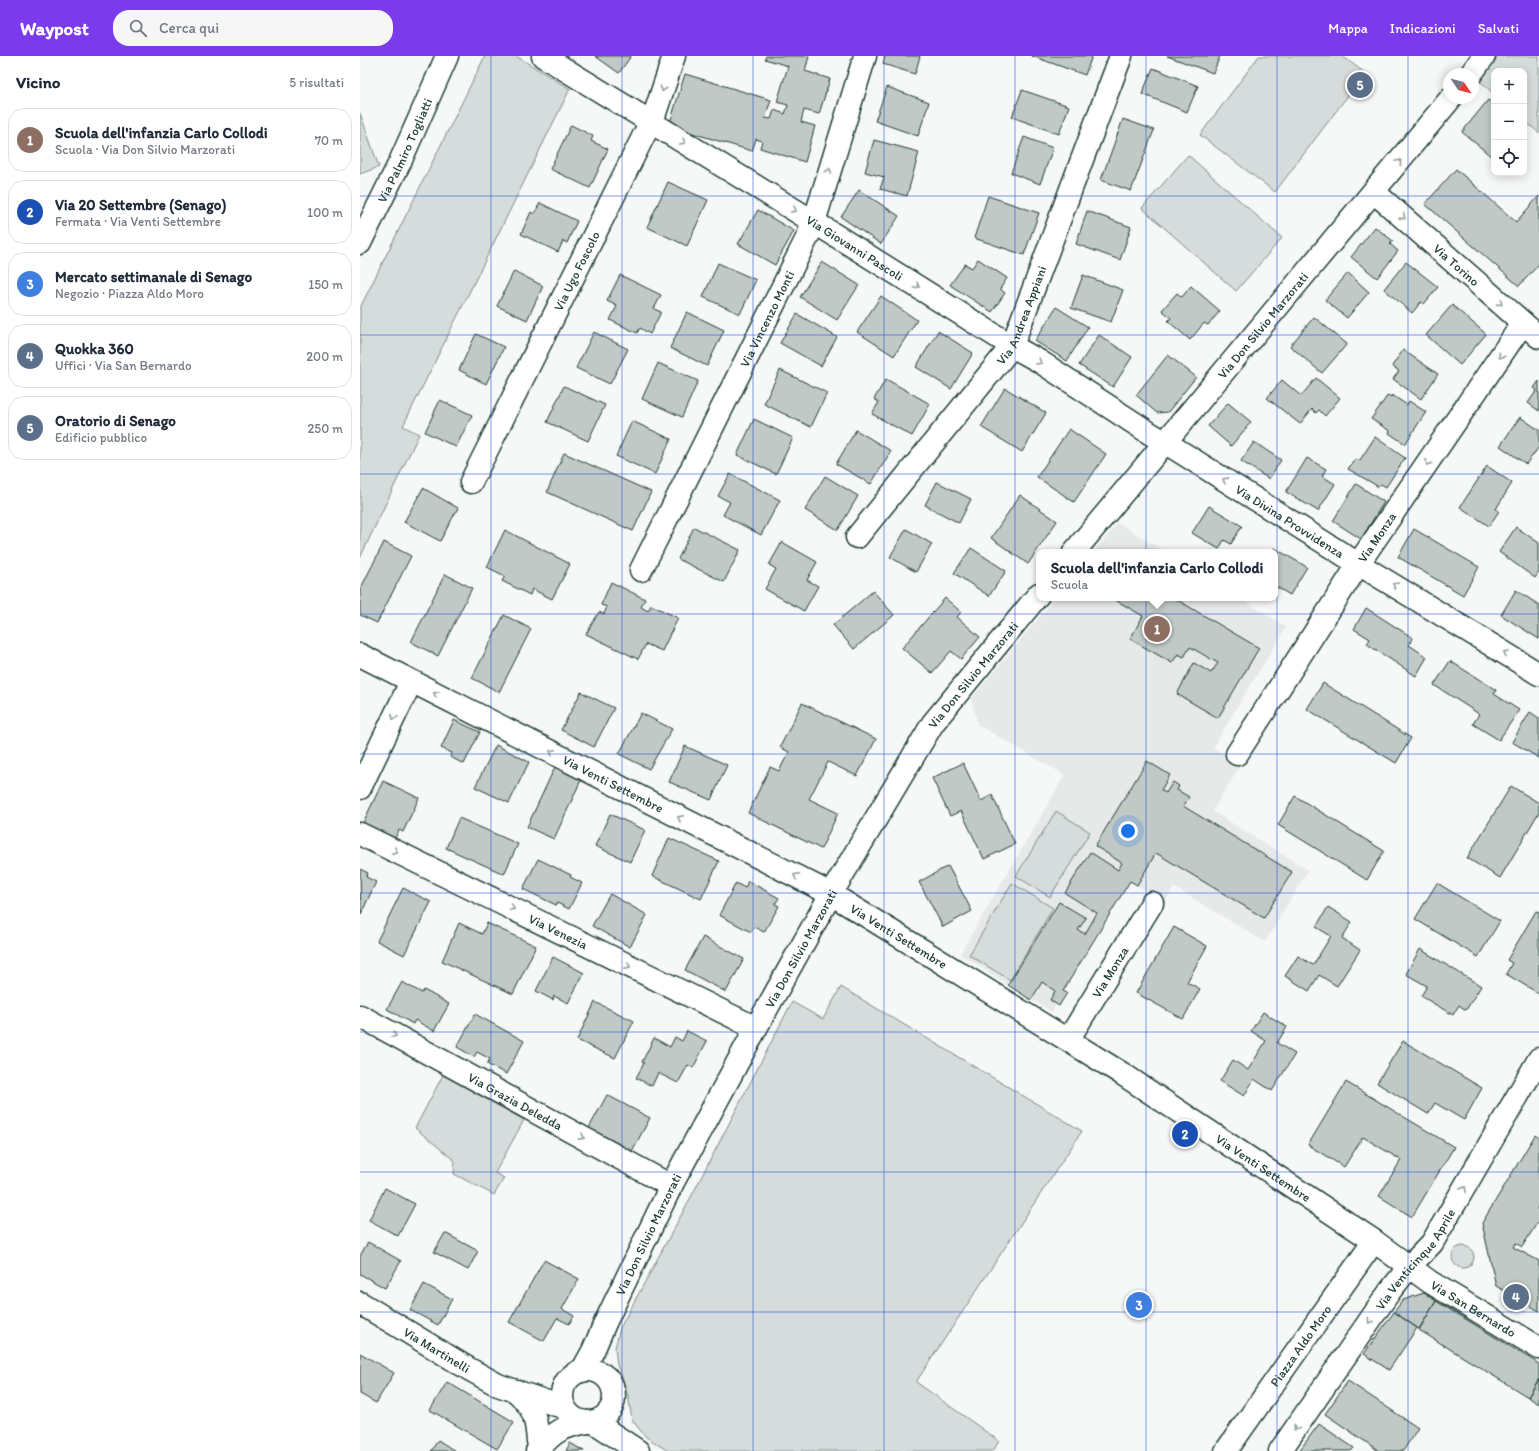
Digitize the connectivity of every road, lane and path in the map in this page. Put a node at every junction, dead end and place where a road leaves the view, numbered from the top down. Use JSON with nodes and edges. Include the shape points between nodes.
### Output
{"nodes":[{"id":1,"x":447,"y":56,"type":"edge"},
{"id":2,"x":543,"y":56,"type":"edge"},
{"id":3,"x":674,"y":56,"type":"edge"},
{"id":4,"x":865,"y":56,"type":"edge"},
{"id":5,"x":1121,"y":56,"type":"edge"},
{"id":6,"x":1484,"y":56,"type":"edge"},
{"id":7,"x":1475,"y":68,"type":"edge"},
{"id":8,"x":1446,"y":104,"type":"edge"},
{"id":9,"x":650,"y":122,"type":"junction"},
{"id":10,"x":1374,"y":192,"type":"junction"},
{"id":11,"x":814,"y":222,"type":"junction"},
{"id":12,"x":360,"y":243,"type":"edge"},
{"id":13,"x":1531,"y":330,"type":"edge"},
{"id":14,"x":1012,"y":346,"type":"junction"},
{"id":15,"x":1165,"y":442,"type":"junction"},
{"id":16,"x":471,"y":482,"type":"dead end"},
{"id":17,"x":857,"y":536,"type":"dead end"},
{"id":18,"x":1076,"y":549,"type":"edge"},
{"id":19,"x":1359,"y":564,"type":"junction"},
{"id":20,"x":641,"y":570,"type":"dead end"},
{"id":21,"x":1036,"y":598,"type":"edge"},
{"id":22,"x":360,"y":655,"type":"edge"},
{"id":23,"x":1539,"y":674,"type":"edge"},
{"id":24,"x":411,"y":682,"type":"junction"},
{"id":25,"x":1237,"y":754,"type":"dead end"},
{"id":26,"x":360,"y":788,"type":"edge"},
{"id":27,"x":360,"y":834,"type":"edge"},
{"id":28,"x":831,"y":894,"type":"junction"},
{"id":29,"x":1152,"y":903,"type":"dead end"},
{"id":30,"x":360,"y":1016,"type":"edge"},
{"id":31,"x":756,"y":1028,"type":"junction"},
{"id":32,"x":1068,"y":1040,"type":"junction"},
{"id":33,"x":1539,"y":1059,"type":"edge"},
{"id":34,"x":671,"y":1186,"type":"junction"},
{"id":35,"x":1374,"y":1241,"type":"junction"},
{"id":36,"x":1409,"y":1267,"type":"junction"},
{"id":37,"x":360,"y":1303,"type":"edge"},
{"id":38,"x":1539,"y":1348,"type":"edge"},
{"id":39,"x":592,"y":1372,"type":"junction"},
{"id":40,"x":516,"y":1391,"type":"junction"},
{"id":41,"x":561,"y":1398,"type":"junction"},
{"id":42,"x":612,"y":1405,"type":"junction"},
{"id":43,"x":591,"y":1422,"type":"junction"},
{"id":44,"x":536,"y":1448,"type":"edge"},
{"id":45,"x":635,"y":1449,"type":"edge"},
{"id":46,"x":1226,"y":1451,"type":"edge"},
{"id":47,"x":1280,"y":1451,"type":"edge"}],
"edges":[{"from":1,"to":12,"type":"street","name":"Via Palmiro Togliatti","via":[[400,162]]},
{"from":2,"to":9,"type":"street","name":"Via Giovanni Pascoli"},
{"from":3,"to":9,"type":"street","name":"Via Ugo Foscolo","one_way":true},
{"from":11,"to":4,"type":"street","name":"Via Vincenzo Monti","one_way":true},
{"from":5,"to":14,"type":"street","name":"Via Andrea Appiani"},
{"from":6,"to":7,"type":"street"},
{"from":10,"to":8,"type":"street","name":"Via Don Silvio Marzorati","one_way":true},
{"from":9,"to":11,"type":"street","name":"Via Giovanni Pascoli","one_way":true},
{"from":9,"to":16,"type":"street","name":"Via Ugo Foscolo"},
{"from":10,"to":13,"type":"street","name":"Via Torino","one_way":true},
{"from":10,"to":15,"type":"street","name":"Via Don Silvio Marzorati"},
{"from":11,"to":14,"type":"street","name":"Via Giovanni Pascoli","one_way":true},
{"from":11,"to":20,"type":"street","name":"Via Vincenzo Monti"},
{"from":13,"to":19,"type":"street","name":"Via Monza","one_way":true},
{"from":14,"to":15,"type":"street","name":"Via Giovanni Pascoli","one_way":true},
{"from":14,"to":17,"type":"street","name":"Via Andrea Appiani"},
{"from":15,"to":18,"type":"street","name":"Via Don Silvio Marzorati"},
{"from":19,"to":15,"type":"street","name":"Via Divina Provvidenza","one_way":true},
{"from":23,"to":19,"type":"street","name":"Via Divina Provvidenza","one_way":true},
{"from":19,"to":25,"type":"street","name":"Via Monza"},
{"from":21,"to":28,"type":"street","name":"Via Don Silvio Marzorati","via":[[933,723]]},
{"from":22,"to":24,"type":"street","name":"Via Venti Settembre"},
{"from":24,"to":26,"type":"street","one_way":true},
{"from":28,"to":24,"type":"street","name":"Via Venti Settembre","one_way":true},
{"from":27,"to":31,"type":"street","name":"Via Venezia","one_way":true},
{"from":28,"to":31,"type":"street","name":"Via Don Silvio Marzorati"},
{"from":28,"to":32,"type":"street","name":"Via Venti Settembre"},
{"from":29,"to":32,"type":"street","name":"Via Monza"},
{"from":30,"to":34,"type":"street","name":"Via Grazia Deledda","one_way":true},
{"from":31,"to":34,"type":"street","name":"Via Don Silvio Marzorati"},
{"from":32,"to":35,"type":"street","name":"Via Venti Settembre"},
{"from":36,"to":33,"type":"street","name":"Via Venticinque Aprile","one_way":true,"via":[[1432,1243]]},
{"from":34,"to":39,"type":"street","name":"Via Don Silvio Marzorati","via":[[603,1329]]},
{"from":35,"to":36,"type":"street","name":"Via Venti Settembre"},
{"from":35,"to":46,"type":"street","name":"Piazza Aldo Moro"},
{"from":36,"to":38,"type":"street","name":"Via San Bernardo"},
{"from":36,"to":47,"type":"street","name":"Via Venticinque Aprile","one_way":true},
{"from":37,"to":40,"type":"street","name":"Via Martinelli","via":[[469,1369],[498,1385]]},
{"from":39,"to":41,"type":"street","via":[[572,1376]]},
{"from":39,"to":42,"type":"street","via":[[611,1384],[614,1398]]},
{"from":40,"to":41,"type":"street","name":"Via Martinelli","via":[[532,1390]]},
{"from":40,"to":44,"type":"street","name":"Via Martinelli","via":[[528,1403],[534,1414]]},
{"from":41,"to":43,"type":"street","via":[[572,1418]]},
{"from":41,"to":44,"type":"street"},
{"from":42,"to":43,"type":"street","via":[[602,1418]]},
{"from":42,"to":45,"type":"street","via":[[620,1428]]},
{"from":43,"to":44,"type":"street","via":[[568,1425]]},
{"from":43,"to":45,"type":"street"}]}
